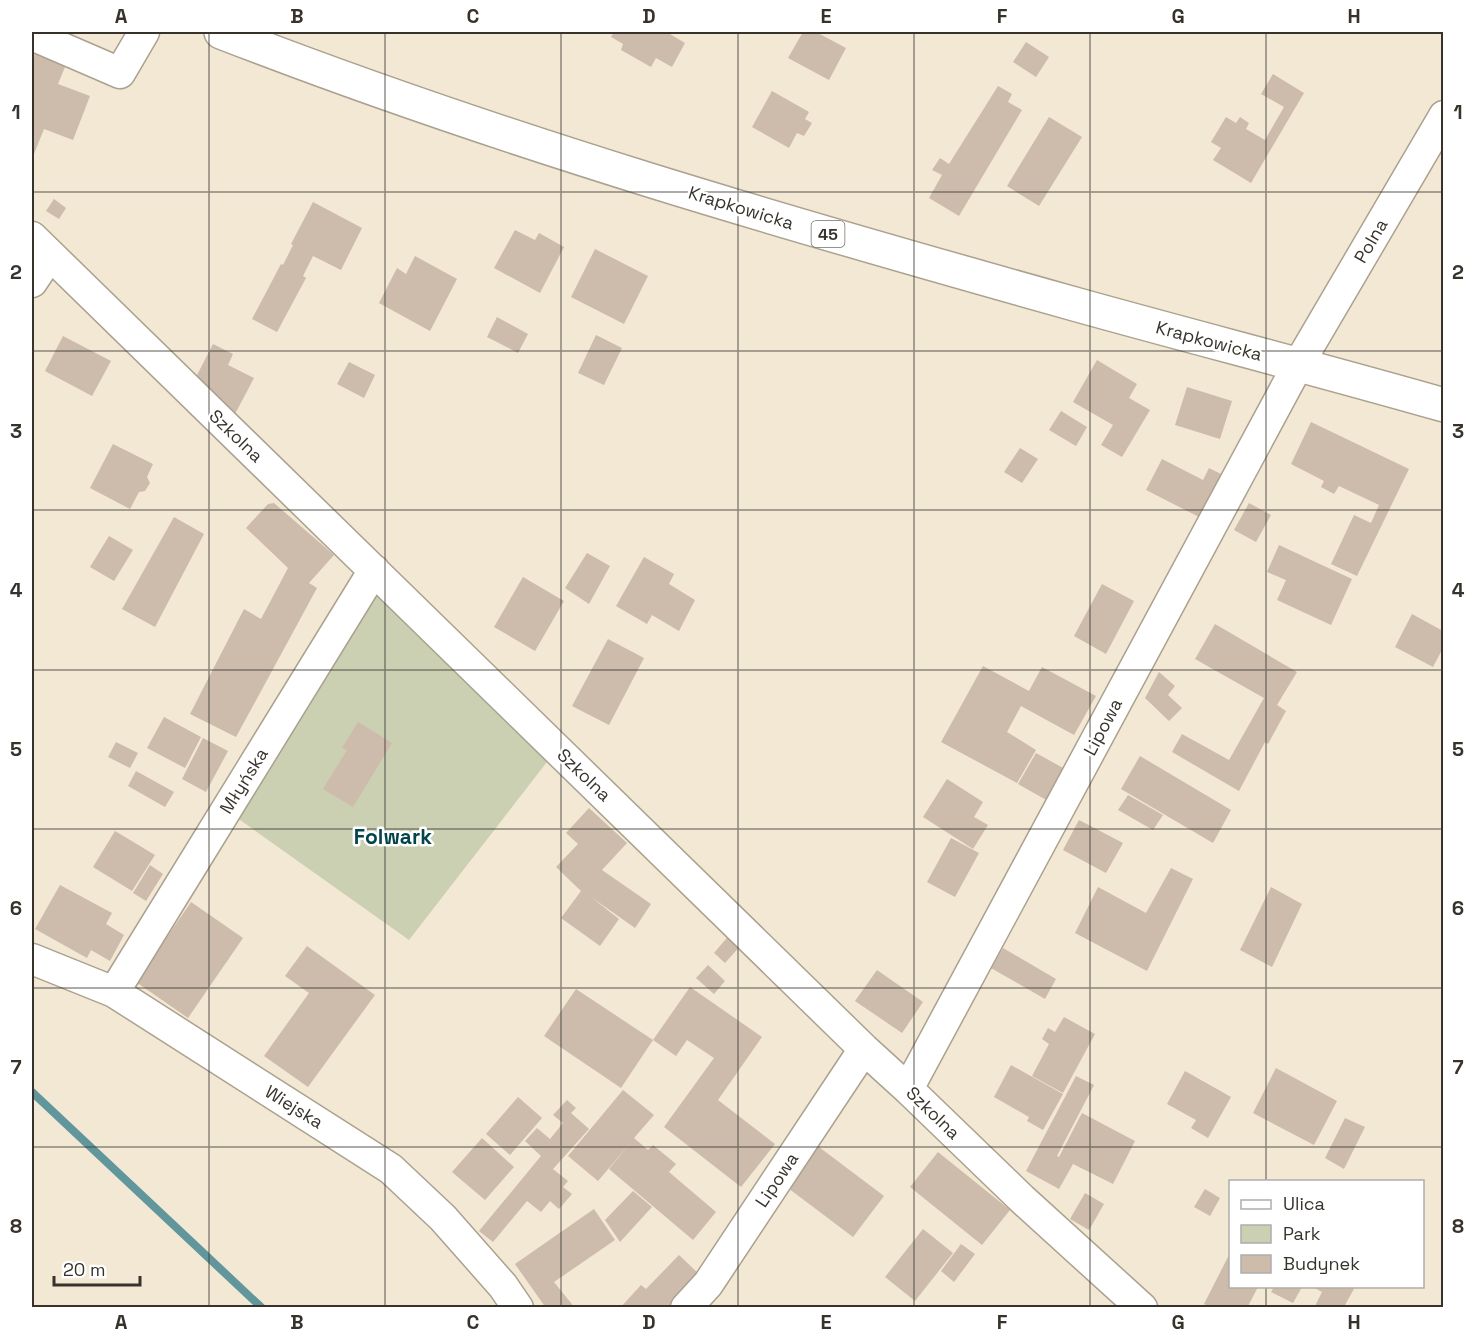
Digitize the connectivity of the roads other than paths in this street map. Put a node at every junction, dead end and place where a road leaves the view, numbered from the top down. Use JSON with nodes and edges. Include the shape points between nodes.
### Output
{"nodes":[{"id":1,"x":144,"y":32,"type":"edge"},
{"id":2,"x":221,"y":32,"type":"edge"},
{"id":3,"x":32,"y":35,"type":"edge"},
{"id":4,"x":1443,"y":116,"type":"edge"},
{"id":5,"x":40,"y":246,"type":"edge"},
{"id":6,"x":32,"y":282,"type":"edge"},
{"id":7,"x":1298,"y":365,"type":"junction"},
{"id":8,"x":1443,"y":405,"type":"edge"},
{"id":9,"x":374,"y":570,"type":"junction"},
{"id":10,"x":32,"y":959,"type":"edge"},
{"id":11,"x":114,"y":992,"type":"junction"},
{"id":12,"x":864,"y":1049,"type":"junction"},
{"id":13,"x":908,"y":1089,"type":"junction"},
{"id":14,"x":518,"y":1308,"type":"edge"},
{"id":15,"x":686,"y":1308,"type":"edge"},
{"id":16,"x":1142,"y":1308,"type":"edge"}],
"edges":[{"from":1,"to":3,"type":"street","via":[[120,73]]},
{"from":2,"to":7,"type":"main road","name":"Krapkowicka","number":"45","via":[[453,117],[634,176]]},
{"from":4,"to":7,"type":"street","name":"Polna"},
{"from":5,"to":6,"type":"street"},
{"from":5,"to":9,"type":"street","name":"Szkolna"},
{"from":7,"to":8,"type":"main road","name":"Krapkowicka","number":"45"},
{"from":7,"to":13,"type":"street","name":"Lipowa"},
{"from":9,"to":11,"type":"street","name":"Młyńska"},
{"from":9,"to":12,"type":"street","name":"Szkolna"},
{"from":10,"to":11,"type":"street","name":"Wiejska"},
{"from":11,"to":14,"type":"street","name":"Wiejska","via":[[391,1169],[443,1218]]},
{"from":12,"to":13,"type":"street","name":"Szkolna"},
{"from":12,"to":15,"type":"street","name":"Lipowa","via":[[708,1284]]},
{"from":13,"to":16,"type":"street","name":"Szkolna"}]}
